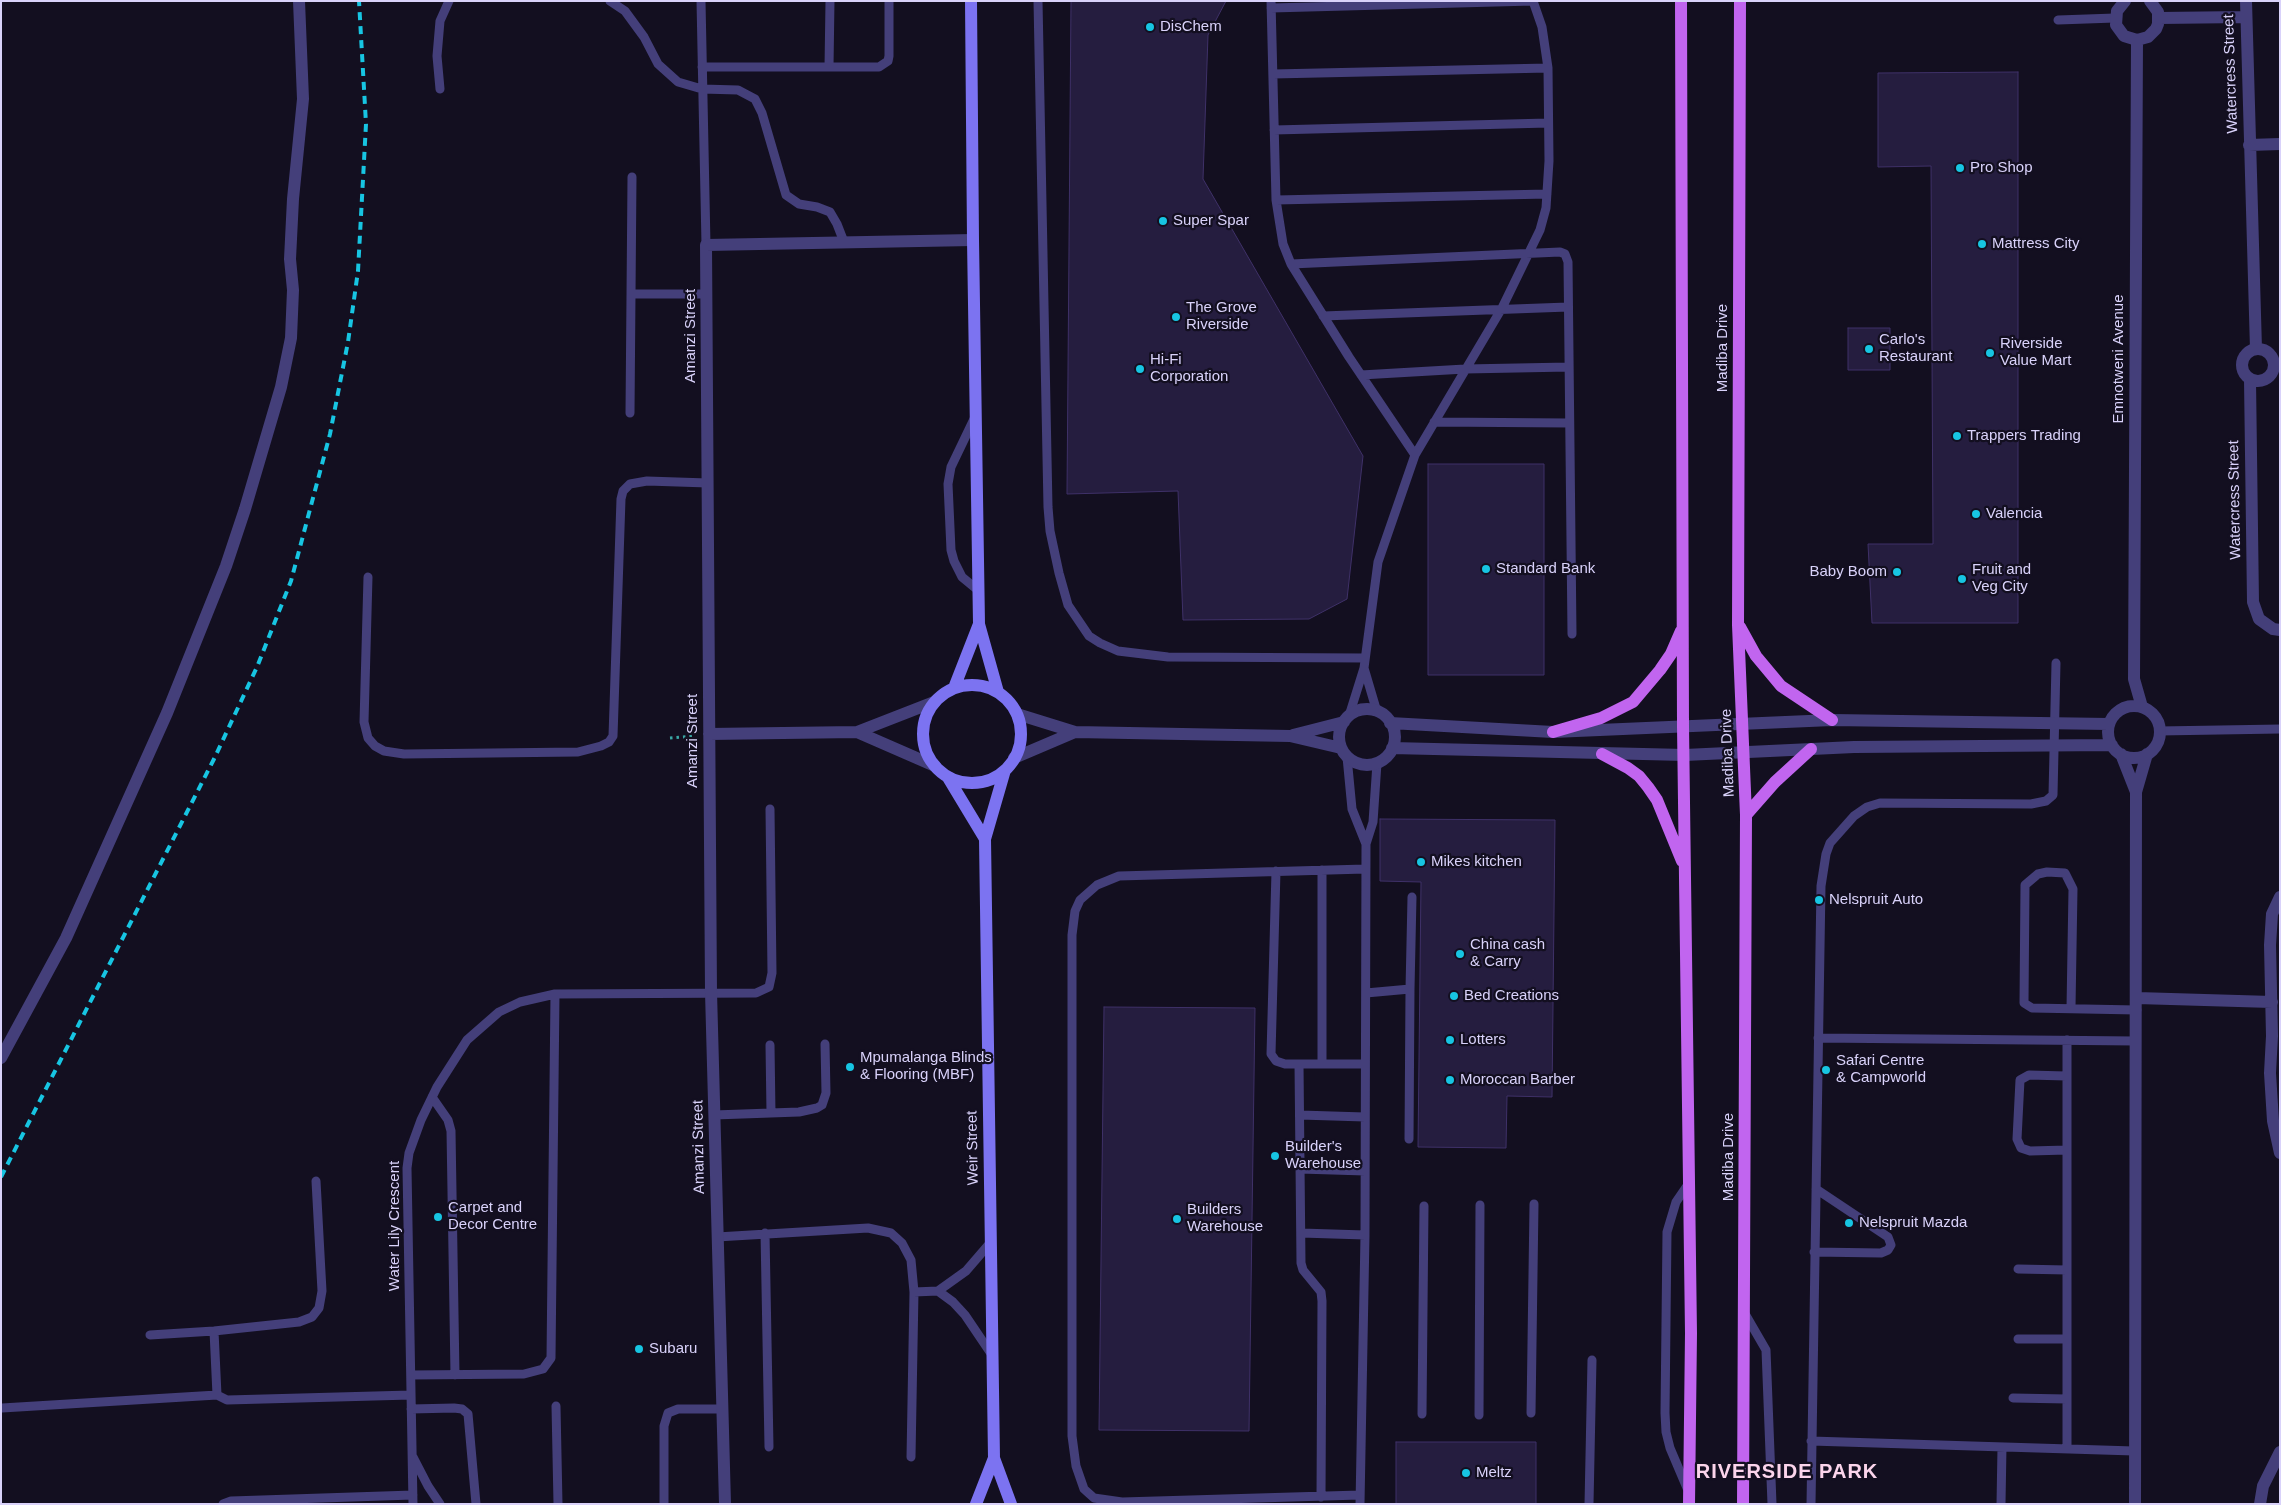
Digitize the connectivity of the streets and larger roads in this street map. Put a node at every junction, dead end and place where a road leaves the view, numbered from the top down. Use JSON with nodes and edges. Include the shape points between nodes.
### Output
{"nodes":[{"id":1,"x":299,"y":1,"type":"edge"},
{"id":2,"x":971,"y":1,"type":"edge"},
{"id":3,"x":1681,"y":1,"type":"edge"},
{"id":4,"x":1740,"y":1,"type":"edge"},
{"id":5,"x":2125,"y":1,"type":"edge"},
{"id":6,"x":2150,"y":1,"type":"edge"},
{"id":7,"x":2246,"y":1,"type":"edge"},
{"id":8,"x":2245,"y":17,"type":"junction"},
{"id":9,"x":2159,"y":18,"type":"junction"},
{"id":10,"x":2137,"y":40,"type":"junction"},
{"id":11,"x":2280,"y":144,"type":"edge"},
{"id":12,"x":2249,"y":145,"type":"junction"},
{"id":13,"x":973,"y":240,"type":"junction"},
{"id":14,"x":2256,"y":349,"type":"junction"},
{"id":15,"x":2277,"y":366,"type":"edge"},
{"id":16,"x":2250,"y":380,"type":"junction"},
{"id":17,"x":979,"y":624,"type":"junction"},
{"id":18,"x":1683,"y":625,"type":"junction"},
{"id":19,"x":1738,"y":625,"type":"junction"},
{"id":20,"x":2280,"y":630,"type":"edge"},
{"id":21,"x":2134,"y":679,"type":"junction"},
{"id":22,"x":954,"y":688,"type":"junction"},
{"id":23,"x":998,"y":692,"type":"junction"},
{"id":24,"x":934,"y":702,"type":"junction"},
{"id":25,"x":2123,"y":708,"type":"junction"},
{"id":26,"x":2142,"y":708,"type":"junction"},
{"id":27,"x":1017,"y":714,"type":"junction"},
{"id":28,"x":1346,"y":719,"type":"junction"},
{"id":29,"x":1832,"y":720,"type":"junction"},
{"id":30,"x":1390,"y":723,"type":"junction"},
{"id":31,"x":1744,"y":723,"type":"junction"},
{"id":32,"x":2109,"y":724,"type":"junction"},
{"id":33,"x":1684,"y":726,"type":"junction"},
{"id":34,"x":857,"y":732,"type":"junction"},
{"id":35,"x":1075,"y":732,"type":"junction"},
{"id":36,"x":1553,"y":732,"type":"junction"},
{"id":37,"x":709,"y":734,"type":"junction"},
{"id":38,"x":1290,"y":736,"type":"junction"},
{"id":39,"x":2112,"y":745,"type":"junction"},
{"id":40,"x":1392,"y":748,"type":"junction"},
{"id":41,"x":1811,"y":748,"type":"junction"},
{"id":42,"x":1344,"y":753,"type":"junction"},
{"id":43,"x":1745,"y":753,"type":"junction"},
{"id":44,"x":1602,"y":754,"type":"junction"},
{"id":45,"x":2121,"y":754,"type":"junction"},
{"id":46,"x":2148,"y":754,"type":"junction"},
{"id":47,"x":1685,"y":755,"type":"junction"},
{"id":48,"x":1014,"y":758,"type":"junction"},
{"id":49,"x":934,"y":766,"type":"junction"},
{"id":50,"x":1005,"y":770,"type":"junction"},
{"id":51,"x":947,"y":776,"type":"junction"},
{"id":52,"x":2136,"y":792,"type":"junction"},
{"id":53,"x":1746,"y":814,"type":"junction"},
{"id":54,"x":985,"y":839,"type":"junction"},
{"id":55,"x":1685,"y":870,"type":"junction"},
{"id":56,"x":2280,"y":896,"type":"edge"},
{"id":57,"x":2272,"y":1002,"type":"junction"},
{"id":58,"x":2137,"y":1004,"type":"junction"},
{"id":59,"x":2276,"y":1035,"type":"edge"},
{"id":60,"x":1,"y":1058,"type":"edge"},
{"id":61,"x":2280,"y":1153,"type":"edge"},
{"id":62,"x":2280,"y":1452,"type":"edge"},
{"id":63,"x":994,"y":1458,"type":"junction"},
{"id":64,"x":1689,"y":1498,"type":"edge"},
{"id":65,"x":724,"y":1504,"type":"edge"},
{"id":66,"x":976,"y":1504,"type":"edge"},
{"id":67,"x":1012,"y":1504,"type":"edge"},
{"id":68,"x":1744,"y":1504,"type":"edge"},
{"id":69,"x":2136,"y":1504,"type":"edge"},
{"id":70,"x":2260,"y":1504,"type":"edge"}],
"edges":[{"from":1,"to":60,"type":"street","via":[[303,98],[293,199],[291,338],[278,396],[246,509],[167,713],[66,938]]},
{"from":2,"to":13,"type":"street"},
{"from":3,"to":18,"type":"main road"},
{"from":4,"to":19,"type":"main road","name":"Madiba Drive"},
{"from":5,"to":10,"type":"street","via":[[2117,11],[2119,31]]},
{"from":6,"to":9,"type":"street"},
{"from":7,"to":8,"type":"street","name":"Watercress Street"},
{"from":8,"to":9,"type":"street"},
{"from":8,"to":12,"type":"street","name":"Watercress Street"},
{"from":9,"to":10,"type":"street","via":[[2153,34]]},
{"from":10,"to":21,"type":"street","name":"Emnotweni Avenue"},
{"from":11,"to":12,"type":"street","name":"Watercress Street"},
{"from":12,"to":14,"type":"street","name":"Watercress Street"},
{"from":13,"to":17,"type":"street"},
{"from":13,"to":37,"type":"street","name":"Amanzi Street","via":[[706,245]]},
{"from":14,"to":15,"type":"street","via":[[2266,352]]},
{"from":14,"to":16,"type":"street","via":[[2247,353],[2242,362],[2243,372]]},
{"from":15,"to":16,"type":"street","via":[[2265,380]]},
{"from":16,"to":20,"type":"street","name":"Watercress Street","via":[[2254,602],[2259,619]]},
{"from":17,"to":22,"type":"street"},
{"from":17,"to":23,"type":"street"},
{"from":18,"to":33,"type":"main road"},
{"from":18,"to":36,"type":"main road","via":[[1671,654],[1633,702],[1601,718]]},
{"from":19,"to":29,"type":"main road","via":[[1756,656],[1781,686]]},
{"from":19,"to":31,"type":"main road","name":"Madiba Drive"},
{"from":21,"to":25,"type":"street","name":"Emnotweni Avenue"},
{"from":21,"to":26,"type":"street","name":"Emnotweni Avenue"},
{"from":22,"to":23,"type":"street","via":[[977,686]]},
{"from":22,"to":24,"type":"street"},
{"from":23,"to":27,"type":"street","via":[[1010,702]]},
{"from":24,"to":34,"type":"street"},
{"from":24,"to":49,"type":"street","via":[[923,727],[923,741]]},
{"from":25,"to":26,"type":"street"},
{"from":25,"to":32,"type":"street"},
{"from":26,"to":46,"type":"street","via":[[2154,716],[2159,731],[2157,744]]},
{"from":27,"to":35,"type":"street"},
{"from":27,"to":48,"type":"street","via":[[1020,744]]},
{"from":28,"to":30,"type":"street","via":[[1362,710],[1377,712]]},
{"from":28,"to":38,"type":"street"},
{"from":28,"to":42,"type":"street","via":[[1339,735]]},
{"from":29,"to":31,"type":"street"},
{"from":29,"to":32,"type":"street"},
{"from":30,"to":36,"type":"street"},
{"from":30,"to":40,"type":"street","via":[[1394,736]]},
{"from":31,"to":33,"type":"street"},
{"from":31,"to":43,"type":"main road","name":"Madiba Drive"},
{"from":32,"to":39,"type":"street"},
{"from":33,"to":36,"type":"street"},
{"from":33,"to":47,"type":"main road"},
{"from":34,"to":37,"type":"street"},
{"from":34,"to":49,"type":"street"},
{"from":35,"to":38,"type":"street"},
{"from":35,"to":48,"type":"street"},
{"from":37,"to":65,"type":"street","name":"Amanzi Street","via":[[711,992]]},
{"from":38,"to":42,"type":"street"},
{"from":39,"to":41,"type":"street"},
{"from":39,"to":45,"type":"street"},
{"from":40,"to":42,"type":"street","via":[[1377,763],[1361,765]]},
{"from":40,"to":44,"type":"street"},
{"from":41,"to":43,"type":"street"},
{"from":41,"to":53,"type":"main road"},
{"from":43,"to":47,"type":"street"},
{"from":43,"to":53,"type":"main road","name":"Madiba Drive"},
{"from":44,"to":47,"type":"street"},
{"from":44,"to":55,"type":"main road","via":[[1628,768],[1648,787]]},
{"from":45,"to":46,"type":"street","via":[[2134,757]]},
{"from":45,"to":52,"type":"street"},
{"from":46,"to":52,"type":"street"},
{"from":47,"to":55,"type":"main road"},
{"from":48,"to":50,"type":"street"},
{"from":49,"to":51,"type":"street"},
{"from":50,"to":51,"type":"street","via":[[977,782],[961,782]]},
{"from":50,"to":54,"type":"street"},
{"from":51,"to":54,"type":"street"},
{"from":52,"to":58,"type":"street"},
{"from":53,"to":68,"type":"main road","name":"Madiba Drive"},
{"from":54,"to":63,"type":"street","name":"Weir Street"},
{"from":55,"to":64,"type":"main road","via":[[1691,1333]]},
{"from":56,"to":57,"type":"street","via":[[2272,914]]},
{"from":57,"to":58,"type":"street"},
{"from":57,"to":59,"type":"street"},
{"from":58,"to":69,"type":"street"},
{"from":59,"to":61,"type":"street","via":[[2271,1098]]},
{"from":62,"to":70,"type":"street","via":[[2263,1486]]},
{"from":63,"to":66,"type":"street"},
{"from":63,"to":67,"type":"street"}]}
